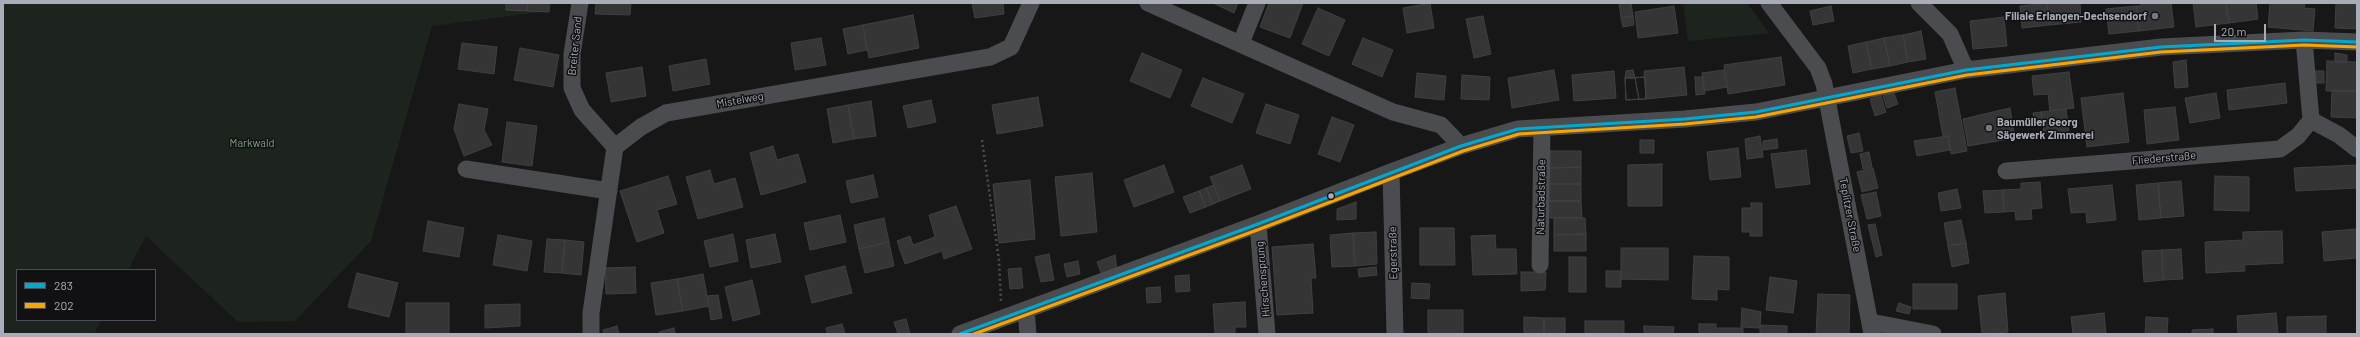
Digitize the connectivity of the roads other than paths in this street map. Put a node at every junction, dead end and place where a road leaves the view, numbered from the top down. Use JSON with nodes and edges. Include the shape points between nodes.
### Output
{"nodes":[{"id":1,"x":580,"y":3,"type":"edge"},
{"id":2,"x":1031,"y":3,"type":"edge"},
{"id":3,"x":1257,"y":3,"type":"edge"},
{"id":4,"x":1769,"y":3,"type":"edge"},
{"id":5,"x":1919,"y":3,"type":"edge"},
{"id":6,"x":1155,"y":4,"type":"edge"},
{"id":7,"x":2304,"y":40,"type":"junction"},
{"id":8,"x":2357,"y":42,"type":"edge"},
{"id":9,"x":1241,"y":43,"type":"junction"},
{"id":10,"x":1966,"y":70,"type":"junction"},
{"id":11,"x":1828,"y":97,"type":"junction"},
{"id":12,"x":2311,"y":120,"type":"junction"},
{"id":13,"x":1542,"y":128,"type":"junction"},
{"id":14,"x":1460,"y":146,"type":"junction"},
{"id":15,"x":616,"y":147,"type":"junction"},
{"id":16,"x":2357,"y":149,"type":"edge"},
{"id":17,"x":466,"y":169,"type":"dead end"},
{"id":18,"x":1391,"y":172,"type":"junction"},
{"id":19,"x":2006,"y":172,"type":"dead end"},
{"id":20,"x":609,"y":190,"type":"junction"},
{"id":21,"x":1258,"y":224,"type":"junction"},
{"id":22,"x":1540,"y":266,"type":"dead end"},
{"id":23,"x":1026,"y":310,"type":"junction"},
{"id":24,"x":1871,"y":328,"type":"edge"},
{"id":25,"x":591,"y":334,"type":"edge"},
{"id":26,"x":960,"y":334,"type":"edge"},
{"id":27,"x":1028,"y":334,"type":"edge"},
{"id":28,"x":1267,"y":334,"type":"edge"},
{"id":29,"x":1395,"y":334,"type":"edge"},
{"id":30,"x":1934,"y":334,"type":"edge"}],
"edges":[{"from":1,"to":15,"type":"street","name":"Breiter Sand","via":[[572,54],[572,88],[582,110]]},
{"from":2,"to":15,"type":"street","name":"Mistelweg","via":[[1011,47],[990,57],[666,113],[641,127]]},
{"from":3,"to":9,"type":"street"},
{"from":4,"to":11,"type":"street","name":"Teplitzer Straße","via":[[1818,68]]},
{"from":5,"to":10,"type":"street","via":[[1950,34]]},
{"from":6,"to":9,"type":"street"},
{"from":7,"to":8,"type":"street"},
{"from":7,"to":10,"type":"street","via":[[2161,48]]},
{"from":7,"to":12,"type":"street"},
{"from":9,"to":14,"type":"street","via":[[1393,112],[1440,125]]},
{"from":10,"to":11,"type":"street"},
{"from":11,"to":13,"type":"street","via":[[1756,112]]},
{"from":11,"to":24,"type":"street","name":"Teplitzer Straße"},
{"from":12,"to":16,"type":"street","via":[[2339,135]]},
{"from":12,"to":19,"type":"street","name":"Fliederstraße","via":[[2298,136],[2280,149]]},
{"from":13,"to":14,"type":"street","via":[[1518,129]]},
{"from":13,"to":22,"type":"street","name":"Naturbadstraße"},
{"from":14,"to":18,"type":"street"},
{"from":15,"to":20,"type":"street"},
{"from":17,"to":20,"type":"street"},
{"from":18,"to":21,"type":"street"},
{"from":18,"to":29,"type":"street","name":"Egerstraße"},
{"from":20,"to":25,"type":"street"},
{"from":21,"to":23,"type":"street"},
{"from":21,"to":28,"type":"street","name":"Hirschensprung"},
{"from":23,"to":26,"type":"street"},
{"from":23,"to":27,"type":"street"},
{"from":24,"to":30,"type":"street"}]}
